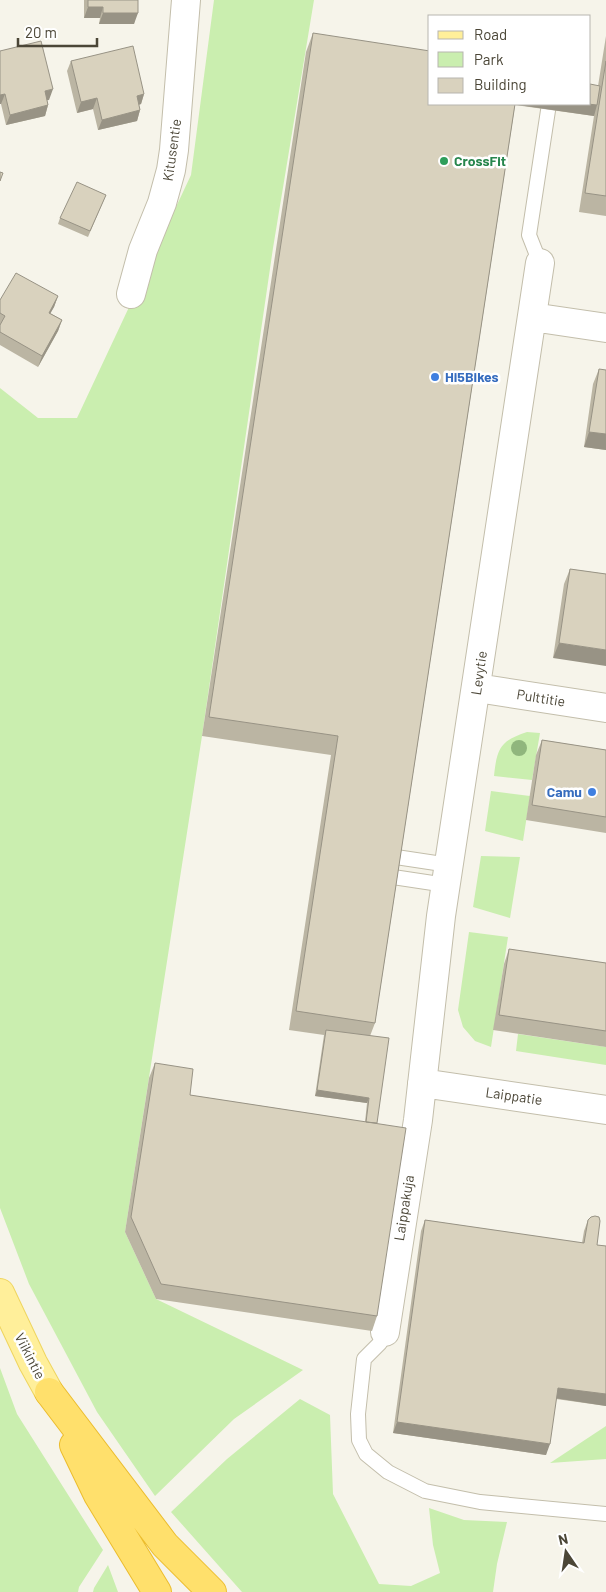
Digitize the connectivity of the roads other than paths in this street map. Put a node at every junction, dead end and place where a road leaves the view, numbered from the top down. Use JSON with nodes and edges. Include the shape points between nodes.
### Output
{"nodes":[{"id":1,"x":186,"y":0,"type":"edge"},
{"id":2,"x":549,"y":105,"type":"edge"},
{"id":3,"x":540,"y":263,"type":"joint"},
{"id":4,"x":131,"y":294,"type":"dead end"},
{"id":5,"x":532,"y":317,"type":"junction"},
{"id":6,"x":606,"y":328,"type":"edge"},
{"id":7,"x":477,"y":688,"type":"junction"},
{"id":8,"x":606,"y":708,"type":"edge"},
{"id":9,"x":396,"y":857,"type":"edge"},
{"id":10,"x":448,"y":875,"type":"junction"},
{"id":11,"x":393,"y":877,"type":"edge"},
{"id":12,"x":422,"y":1083,"type":"junction"},
{"id":13,"x":606,"y":1110,"type":"edge"},
{"id":14,"x":0,"y":1293,"type":"edge"},
{"id":15,"x":385,"y":1332,"type":"joint"},
{"id":16,"x":49,"y":1392,"type":"junction"},
{"id":17,"x":606,"y":1514,"type":"edge"},
{"id":18,"x":157,"y":1592,"type":"edge"},
{"id":19,"x":212,"y":1592,"type":"edge"}],
"edges":[{"from":1,"to":4,"type":"street","name":"Kitusentie","via":[[171,170]]},
{"from":2,"to":3,"type":"lane","via":[[529,235]]},
{"from":3,"to":5,"type":"street","name":"Levytie"},
{"from":5,"to":6,"type":"street"},
{"from":5,"to":7,"type":"street","name":"Levytie"},
{"from":7,"to":8,"type":"street","name":"Pulttitie"},
{"from":7,"to":10,"type":"street","name":"Levytie"},
{"from":9,"to":10,"type":"lane"},
{"from":10,"to":11,"type":"lane"},
{"from":10,"to":12,"type":"street","name":"Levytie"},
{"from":12,"to":13,"type":"street","name":"Laippatie"},
{"from":12,"to":15,"type":"street","name":"Laippakuja"},
{"from":14,"to":16,"type":"main road","name":"Viikintie"},
{"from":15,"to":17,"type":"lane","via":[[380,1343],[364,1359],[358,1414],[359,1440],[366,1454],[388,1472],[425,1491],[480,1502]]},
{"from":16,"to":18,"type":"highway","via":[[98,1495]]},
{"from":16,"to":19,"type":"highway","via":[[165,1545]]}]}
